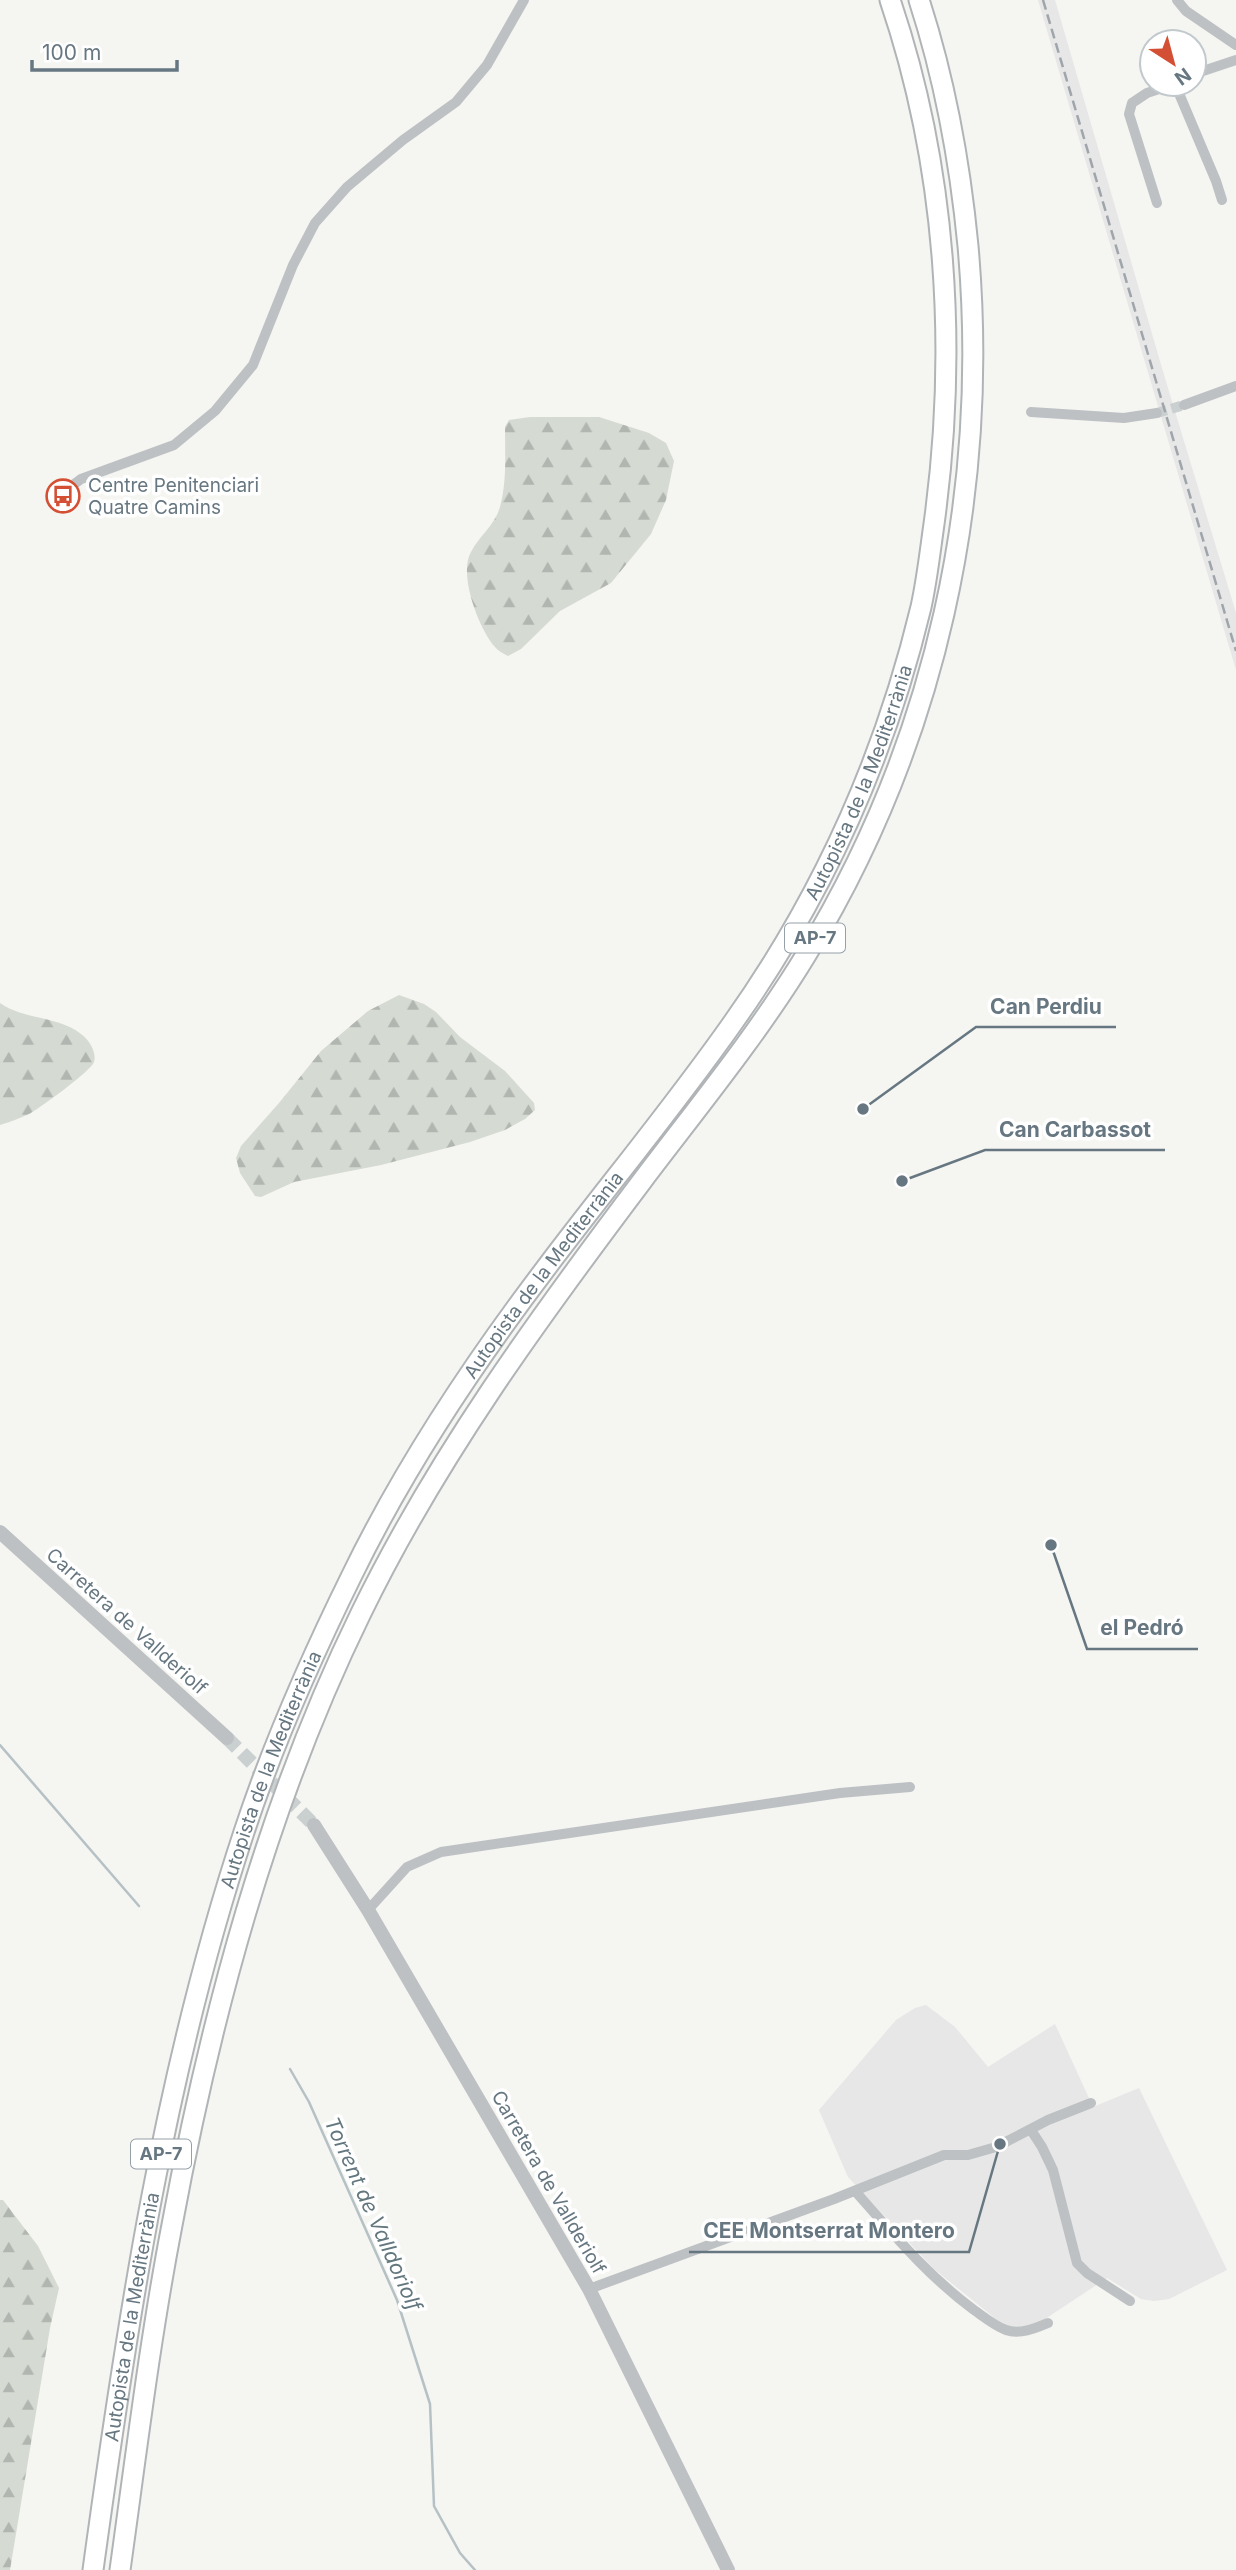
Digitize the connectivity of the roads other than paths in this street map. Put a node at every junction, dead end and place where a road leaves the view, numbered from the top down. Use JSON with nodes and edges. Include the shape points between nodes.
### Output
{"nodes":[{"id":1,"x":524,"y":0,"type":"edge"},
{"id":2,"x":890,"y":0,"type":"edge"},
{"id":3,"x":919,"y":0,"type":"edge"},
{"id":4,"x":1177,"y":0,"type":"edge"},
{"id":5,"x":1236,"y":45,"type":"edge"},
{"id":6,"x":1236,"y":60,"type":"edge"},
{"id":7,"x":1208,"y":69,"type":"edge"},
{"id":8,"x":1140,"y":98,"type":"edge"},
{"id":9,"x":1181,"y":98,"type":"edge"},
{"id":10,"x":1222,"y":200,"type":"dead end"},
{"id":11,"x":1157,"y":204,"type":"dead end"},
{"id":12,"x":1236,"y":386,"type":"edge"},
{"id":13,"x":1184,"y":405,"type":"tunnel mouth"},
{"id":14,"x":1031,"y":412,"type":"dead end"},
{"id":15,"x":1157,"y":413,"type":"tunnel mouth"},
{"id":16,"x":73,"y":485,"type":"dead end"},
{"id":17,"x":0,"y":1532,"type":"edge"},
{"id":18,"x":228,"y":1738,"type":"tunnel mouth"},
{"id":19,"x":910,"y":1787,"type":"dead end"},
{"id":20,"x":314,"y":1825,"type":"tunnel mouth"},
{"id":21,"x":368,"y":1910,"type":"junction"},
{"id":22,"x":1091,"y":2103,"type":"dead end"},
{"id":23,"x":1031,"y":2130,"type":"junction"},
{"id":24,"x":855,"y":2191,"type":"junction"},
{"id":25,"x":589,"y":2289,"type":"junction"},
{"id":26,"x":1130,"y":2301,"type":"dead end"},
{"id":27,"x":1048,"y":2323,"type":"dead end"},
{"id":28,"x":93,"y":2570,"type":"edge"},
{"id":29,"x":120,"y":2570,"type":"edge"},
{"id":30,"x":728,"y":2570,"type":"edge"}],
"edges":[{"from":1,"to":16,"type":"street","via":[[487,65],[456,102],[347,187],[315,223],[253,365],[215,411],[174,445]]},
{"from":2,"to":28,"type":"highway","name":"Autopista de la Mediterrània","number":"AP-7","via":[[909,62],[930,165],[947,351],[944,426],[928,568],[888,718],[849,823],[786,943],[728,1031],[543,1272],[456,1395],[381,1518],[305,1675],[230,1875],[172,2098],[130,2325]]},
{"from":3,"to":29,"type":"highway","name":"Autopista de la Mediterrània","number":"AP-7","via":[[957,157],[974,346],[966,496],[947,608],[926,690],[870,835],[805,956],[476,1409],[393,1550],[328,1684],[257,1875],[206,2064],[171,2228]]},
{"from":4,"to":5,"type":"street"},
{"from":6,"to":7,"type":"street"},
{"from":8,"to":11,"type":"street","via":[[1132,103],[1129,114]]},
{"from":9,"to":10,"type":"street"},
{"from":12,"to":13,"type":"street"},
{"from":14,"to":15,"type":"street","via":[[1114,418]]},
{"from":17,"to":18,"type":"street","name":"Carretera de Vallderiolf"},
{"from":19,"to":21,"type":"street","via":[[840,1793],[441,1852],[407,1867]]},
{"from":20,"to":21,"type":"street","name":"Carretera de Vallderiolf"},
{"from":21,"to":25,"type":"street","name":"Carretera de Vallderiolf"},
{"from":22,"to":23,"type":"street"},
{"from":23,"to":24,"type":"street","via":[[996,2147],[968,2155],[944,2155]]},
{"from":23,"to":26,"type":"street","via":[[1053,2170],[1077,2263]]},
{"from":24,"to":25,"type":"street"},
{"from":24,"to":27,"type":"street","via":[[920,2264],[986,2318],[1015,2332]]},
{"from":25,"to":30,"type":"street","name":"Carretera de Vallderiolf"}]}
